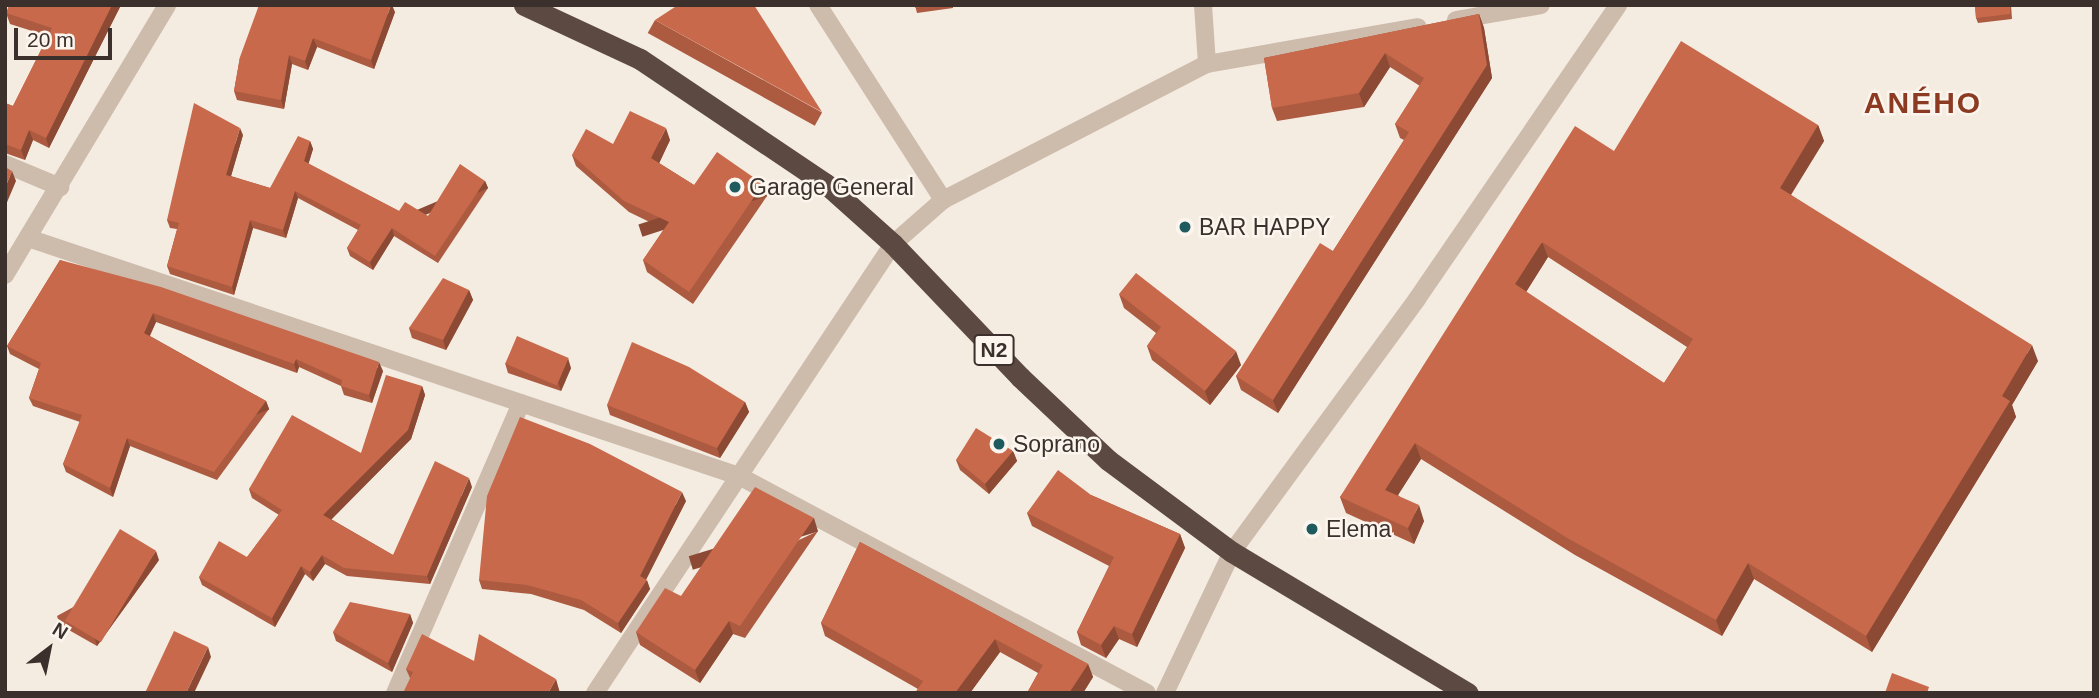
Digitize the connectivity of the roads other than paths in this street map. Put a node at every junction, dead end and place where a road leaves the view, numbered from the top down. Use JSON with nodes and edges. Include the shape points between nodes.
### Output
{"nodes":[{"id":1,"x":167,"y":5,"type":"edge"},
{"id":2,"x":524,"y":5,"type":"edge"},
{"id":3,"x":818,"y":5,"type":"edge"},
{"id":4,"x":1203,"y":5,"type":"edge"},
{"id":5,"x":1541,"y":5,"type":"edge"},
{"id":6,"x":1618,"y":5,"type":"edge"},
{"id":7,"x":1206,"y":64,"type":"junction"},
{"id":8,"x":5,"y":164,"type":"edge"},
{"id":9,"x":60,"y":187,"type":"junction"},
{"id":10,"x":943,"y":200,"type":"junction"},
{"id":11,"x":28,"y":239,"type":"junction"},
{"id":12,"x":893,"y":244,"type":"junction"},
{"id":13,"x":5,"y":275,"type":"edge"},
{"id":14,"x":522,"y":403,"type":"junction"},
{"id":15,"x":739,"y":476,"type":"junction"},
{"id":16,"x":1231,"y":552,"type":"junction"},
{"id":17,"x":1456,"y":690,"type":"edge"},
{"id":18,"x":398,"y":691,"type":"edge"},
{"id":19,"x":595,"y":693,"type":"edge"},
{"id":20,"x":1147,"y":693,"type":"edge"},
{"id":21,"x":1165,"y":693,"type":"edge"}],
"edges":[{"from":1,"to":9,"type":"street"},
{"from":2,"to":12,"type":"highway","number":"N2","via":[[585,31],[699,95],[826,184]]},
{"from":3,"to":10,"type":"street"},
{"from":4,"to":7,"type":"street"},
{"from":5,"to":7,"type":"street"},
{"from":6,"to":16,"type":"street","via":[[1418,299]]},
{"from":7,"to":10,"type":"street"},
{"from":8,"to":9,"type":"street"},
{"from":9,"to":11,"type":"street"},
{"from":10,"to":12,"type":"street"},
{"from":11,"to":13,"type":"street"},
{"from":11,"to":14,"type":"street"},
{"from":12,"to":15,"type":"street"},
{"from":12,"to":16,"type":"highway","number":"N2","via":[[1020,377],[1108,460]]},
{"from":14,"to":15,"type":"street"},
{"from":14,"to":18,"type":"street"},
{"from":15,"to":19,"type":"street"},
{"from":15,"to":20,"type":"street"},
{"from":16,"to":17,"type":"highway","number":"N2"},
{"from":16,"to":21,"type":"street"}]}
